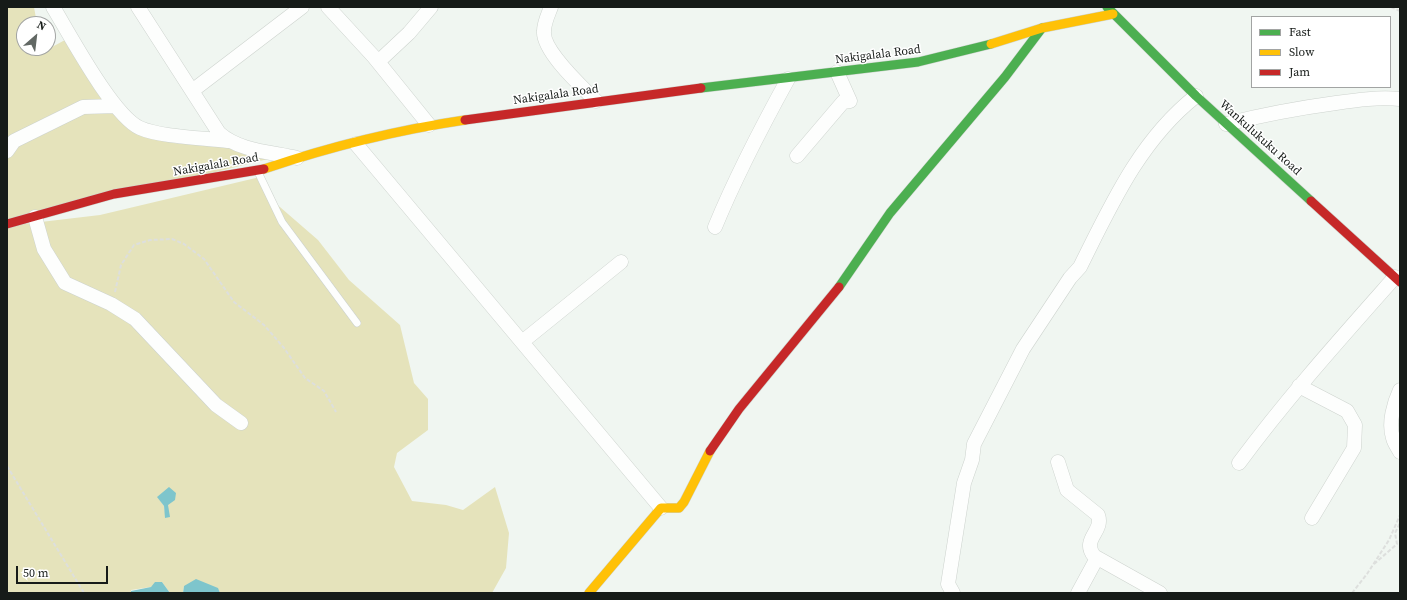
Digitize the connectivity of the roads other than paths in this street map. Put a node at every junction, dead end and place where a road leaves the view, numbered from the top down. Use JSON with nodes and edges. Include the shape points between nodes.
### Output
{"nodes":[{"id":1,"x":53,"y":7,"type":"edge"},
{"id":2,"x":138,"y":7,"type":"edge"},
{"id":3,"x":302,"y":7,"type":"edge"},
{"id":4,"x":328,"y":7,"type":"edge"},
{"id":5,"x":431,"y":7,"type":"edge"},
{"id":6,"x":551,"y":7,"type":"edge"},
{"id":7,"x":1110,"y":10,"type":"edge"},
{"id":8,"x":1042,"y":28,"type":"junction"},
{"id":9,"x":378,"y":62,"type":"junction"},
{"id":10,"x":837,"y":72,"type":"junction"},
{"id":11,"x":788,"y":79,"type":"junction"},
{"id":12,"x":192,"y":91,"type":"junction"},
{"id":13,"x":1196,"y":96,"type":"junction"},
{"id":14,"x":1400,"y":99,"type":"edge"},
{"id":15,"x":596,"y":101,"type":"junction"},
{"id":16,"x":115,"y":106,"type":"junction"},
{"id":17,"x":1226,"y":124,"type":"junction"},
{"id":18,"x":429,"y":125,"type":"junction"},
{"id":19,"x":228,"y":140,"type":"junction"},
{"id":20,"x":356,"y":144,"type":"junction"},
{"id":21,"x":7,"y":151,"type":"edge"},
{"id":22,"x":797,"y":156,"type":"dead end"},
{"id":23,"x":297,"y":158,"type":"junction"},
{"id":24,"x":258,"y":171,"type":"junction"},
{"id":25,"x":34,"y":217,"type":"junction"},
{"id":26,"x":7,"y":224,"type":"edge"},
{"id":27,"x":715,"y":227,"type":"dead end"},
{"id":28,"x":620,"y":262,"type":"dead end"},
{"id":29,"x":1397,"y":280,"type":"edge"},
{"id":30,"x":357,"y":322,"type":"dead end"},
{"id":31,"x":522,"y":342,"type":"junction"},
{"id":32,"x":1299,"y":386,"type":"junction"},
{"id":33,"x":1400,"y":390,"type":"edge"},
{"id":34,"x":241,"y":423,"type":"dead end"},
{"id":35,"x":1400,"y":452,"type":"edge"},
{"id":36,"x":1058,"y":462,"type":"dead end"},
{"id":37,"x":1239,"y":463,"type":"dead end"},
{"id":38,"x":661,"y":508,"type":"junction"},
{"id":39,"x":1312,"y":518,"type":"dead end"},
{"id":40,"x":1097,"y":558,"type":"junction"},
{"id":41,"x":589,"y":593,"type":"edge"},
{"id":42,"x":953,"y":593,"type":"edge"},
{"id":43,"x":1078,"y":593,"type":"edge"},
{"id":44,"x":1160,"y":593,"type":"edge"}],
"edges":[{"from":1,"to":16,"type":"street"},
{"from":2,"to":12,"type":"street"},
{"from":3,"to":12,"type":"street"},
{"from":4,"to":9,"type":"street"},
{"from":5,"to":9,"type":"street","via":[[409,33]]},
{"from":6,"to":15,"type":"street","via":[[543,32],[546,42],[555,57]]},
{"from":7,"to":8,"type":"street","name":"Nakigalala Road"},
{"from":7,"to":13,"type":"street","name":"Wankulukuku Road"},
{"from":8,"to":10,"type":"street","name":"Nakigalala Road","via":[[942,58]]},
{"from":8,"to":38,"type":"street","via":[[1005,77],[890,213],[832,297],[739,409],[714,446],[684,502],[679,508]]},
{"from":9,"to":18,"type":"street"},
{"from":10,"to":11,"type":"street","name":"Nakigalala Road"},
{"from":10,"to":22,"type":"street","via":[[850,101],[843,102]]},
{"from":11,"to":15,"type":"street","name":"Nakigalala Road"},
{"from":11,"to":27,"type":"street","via":[[734,180]]},
{"from":12,"to":19,"type":"street","via":[[219,133]]},
{"from":13,"to":17,"type":"street","name":"Wankulukuku Road"},
{"from":13,"to":42,"type":"street","via":[[1176,112],[1150,141],[1131,169],[1080,268],[1070,278],[1023,349],[974,444],[972,460],[964,483],[948,584]]},
{"from":14,"to":17,"type":"street","via":[[1380,97],[1322,105],[1266,114]]},
{"from":15,"to":18,"type":"street","name":"Nakigalala Road"},
{"from":16,"to":19,"type":"street","via":[[132,123],[146,130]]},
{"from":16,"to":21,"type":"street","via":[[82,107],[14,141]]},
{"from":17,"to":29,"type":"street","name":"Wankulukuku Road"},
{"from":18,"to":20,"type":"street","name":"Nakigalala Road"},
{"from":19,"to":23,"type":"street"},
{"from":20,"to":23,"type":"street","name":"Nakigalala Road"},
{"from":20,"to":31,"type":"street"},
{"from":23,"to":24,"type":"street","name":"Nakigalala Road"},
{"from":24,"to":25,"type":"street","name":"Nakigalala Road","via":[[114,194]]},
{"from":24,"to":30,"type":"lane","via":[[282,222]]},
{"from":25,"to":26,"type":"street","name":"Nakigalala Road"},
{"from":25,"to":34,"type":"street","via":[[44,249],[65,283],[112,304],[135,319],[216,405]]},
{"from":28,"to":31,"type":"street"},
{"from":29,"to":32,"type":"street"},
{"from":31,"to":38,"type":"street"},
{"from":32,"to":37,"type":"street"},
{"from":32,"to":39,"type":"street","via":[[1347,411],[1355,425],[1354,448]]},
{"from":33,"to":35,"type":"street","via":[[1392,422],[1392,437]]},
{"from":36,"to":40,"type":"street","via":[[1067,490],[1098,515],[1099,524],[1089,544],[1089,549]]},
{"from":38,"to":41,"type":"street"},
{"from":40,"to":43,"type":"street"},
{"from":40,"to":44,"type":"street"}]}
